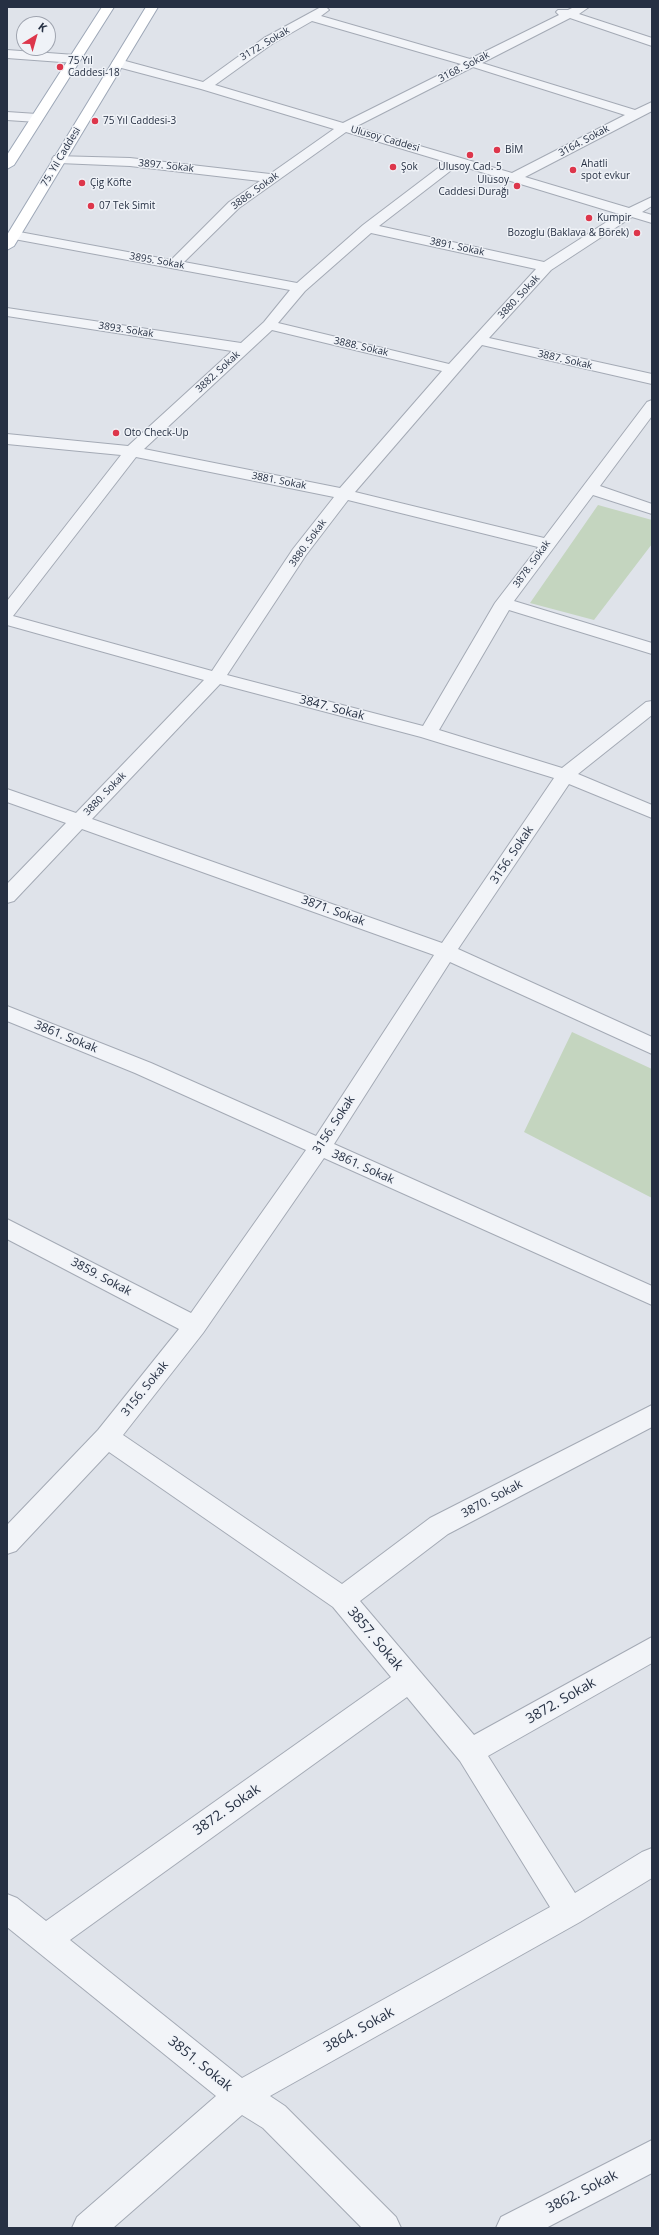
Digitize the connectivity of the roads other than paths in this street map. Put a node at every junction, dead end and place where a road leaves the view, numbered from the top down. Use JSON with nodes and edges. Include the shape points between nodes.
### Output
{"nodes":[{"id":1,"x":108,"y":7,"type":"edge"},
{"id":2,"x":152,"y":7,"type":"edge"},
{"id":3,"x":329,"y":7,"type":"edge"},
{"id":4,"x":550,"y":7,"type":"edge"},
{"id":5,"x":583,"y":7,"type":"edge"},
{"id":6,"x":567,"y":14,"type":"junction"},
{"id":7,"x":310,"y":17,"type":"junction"},
{"id":8,"x":652,"y":42,"type":"edge"},
{"id":9,"x":7,"y":54,"type":"edge"},
{"id":10,"x":75,"y":59,"type":"junction"},
{"id":11,"x":118,"y":63,"type":"junction"},
{"id":12,"x":471,"y":63,"type":"junction"},
{"id":13,"x":205,"y":86,"type":"junction"},
{"id":14,"x":652,"y":106,"type":"edge"},
{"id":15,"x":635,"y":114,"type":"junction"},
{"id":16,"x":7,"y":116,"type":"edge"},
{"id":17,"x":37,"y":118,"type":"junction"},
{"id":18,"x":345,"y":127,"type":"junction"},
{"id":19,"x":59,"y":160,"type":"junction"},
{"id":20,"x":457,"y":160,"type":"junction"},
{"id":21,"x":7,"y":165,"type":"edge"},
{"id":22,"x":516,"y":177,"type":"junction"},
{"id":23,"x":272,"y":178,"type":"junction"},
{"id":24,"x":652,"y":201,"type":"edge"},
{"id":25,"x":631,"y":212,"type":"junction"},
{"id":26,"x":652,"y":219,"type":"edge"},
{"id":27,"x":368,"y":228,"type":"junction"},
{"id":28,"x":10,"y":240,"type":"edge"},
{"id":29,"x":174,"y":265,"type":"junction"},
{"id":30,"x":546,"y":267,"type":"junction"},
{"id":31,"x":300,"y":288,"type":"junction"},
{"id":32,"x":7,"y":312,"type":"edge"},
{"id":33,"x":270,"y":325,"type":"junction"},
{"id":34,"x":479,"y":340,"type":"junction"},
{"id":35,"x":244,"y":348,"type":"junction"},
{"id":36,"x":452,"y":369,"type":"junction"},
{"id":37,"x":652,"y":379,"type":"edge"},
{"id":38,"x":652,"y":405,"type":"edge"},
{"id":39,"x":645,"y":427,"type":"edge"},
{"id":40,"x":7,"y":439,"type":"edge"},
{"id":41,"x":132,"y":451,"type":"junction"},
{"id":42,"x":588,"y":488,"type":"junction"},
{"id":43,"x":344,"y":494,"type":"junction"},
{"id":44,"x":652,"y":508,"type":"edge"},
{"id":45,"x":547,"y":544,"type":"junction"},
{"id":46,"x":504,"y":604,"type":"junction"},
{"id":47,"x":7,"y":612,"type":"edge"},
{"id":48,"x":7,"y":620,"type":"edge"},
{"id":49,"x":652,"y":649,"type":"edge"},
{"id":50,"x":216,"y":678,"type":"junction"},
{"id":51,"x":652,"y":706,"type":"edge"},
{"id":52,"x":428,"y":734,"type":"junction"},
{"id":53,"x":565,"y":775,"type":"junction"},
{"id":54,"x":7,"y":795,"type":"edge"},
{"id":55,"x":652,"y":812,"type":"edge"},
{"id":56,"x":80,"y":820,"type":"junction"},
{"id":57,"x":7,"y":896,"type":"edge"},
{"id":58,"x":446,"y":952,"type":"junction"},
{"id":59,"x":7,"y":1014,"type":"edge"},
{"id":60,"x":652,"y":1046,"type":"edge"},
{"id":61,"x":320,"y":1147,"type":"junction"},
{"id":62,"x":7,"y":1228,"type":"edge"},
{"id":63,"x":652,"y":1296,"type":"edge"},
{"id":64,"x":195,"y":1326,"type":"junction"},
{"id":65,"x":652,"y":1415,"type":"edge"},
{"id":66,"x":107,"y":1437,"type":"junction"},
{"id":67,"x":7,"y":1543,"type":"edge"},
{"id":68,"x":342,"y":1599,"type":"junction"},
{"id":69,"x":652,"y":1649,"type":"edge"},
{"id":70,"x":409,"y":1680,"type":"junction"},
{"id":71,"x":470,"y":1752,"type":"junction"},
{"id":72,"x":652,"y":1862,"type":"edge"},
{"id":73,"x":7,"y":1908,"type":"edge"},
{"id":74,"x":570,"y":1912,"type":"junction"},
{"id":75,"x":45,"y":1940,"type":"junction"},
{"id":76,"x":240,"y":2096,"type":"junction"},
{"id":77,"x":652,"y":2156,"type":"edge"},
{"id":78,"x":88,"y":2228,"type":"edge"},
{"id":79,"x":385,"y":2228,"type":"edge"},
{"id":80,"x":512,"y":2228,"type":"edge"}],
"edges":[{"from":1,"to":10,"type":"main road"},
{"from":2,"to":11,"type":"main road","name":"75. Yıl Caddesi"},
{"from":3,"to":7,"type":"street","name":"3172. Sokak"},
{"from":4,"to":6,"type":"street"},
{"from":5,"to":6,"type":"street","name":"3168. Sokak"},
{"from":6,"to":8,"type":"street"},
{"from":6,"to":12,"type":"street","name":"3168. Sokak"},
{"from":7,"to":12,"type":"street"},
{"from":7,"to":13,"type":"street","name":"3172. Sokak","via":[[268,41]]},
{"from":9,"to":10,"type":"street"},
{"from":10,"to":17,"type":"main road"},
{"from":11,"to":13,"type":"street","name":"Ulusoy Caddesi"},
{"from":11,"to":19,"type":"main road","name":"75. Yıl Caddesi"},
{"from":12,"to":15,"type":"street"},
{"from":12,"to":18,"type":"street","name":"3168. Sokak"},
{"from":13,"to":18,"type":"street","name":"Ulusoy Caddesi"},
{"from":14,"to":15,"type":"street","name":"3164. Sokak"},
{"from":15,"to":22,"type":"street","name":"3164. Sokak"},
{"from":16,"to":17,"type":"street"},
{"from":17,"to":21,"type":"main road"},
{"from":18,"to":20,"type":"street","name":"Ulusoy Caddesi"},
{"from":18,"to":23,"type":"street","name":"3886. Sokak"},
{"from":19,"to":23,"type":"street","name":"3897. Sokak","via":[[130,162]]},
{"from":19,"to":28,"type":"main road","name":"75. Yıl Caddesi"},
{"from":20,"to":22,"type":"street","name":"Ulusoy Caddesi"},
{"from":20,"to":27,"type":"street","name":"3882. Sokak"},
{"from":22,"to":25,"type":"street","name":"Ulusoy Caddesi"},
{"from":23,"to":29,"type":"street","name":"3886. Sokak","via":[[234,205]]},
{"from":24,"to":25,"type":"street","name":"3880. Sokak"},
{"from":25,"to":26,"type":"street","name":"Ulusoy Caddesi"},
{"from":25,"to":30,"type":"street","name":"3880. Sokak"},
{"from":27,"to":30,"type":"street","name":"3891. Sokak"},
{"from":27,"to":31,"type":"street","name":"3882. Sokak"},
{"from":28,"to":29,"type":"street","name":"3895. Sokak"},
{"from":29,"to":31,"type":"street","name":"3895. Sokak"},
{"from":30,"to":34,"type":"street","name":"3880. Sokak"},
{"from":31,"to":33,"type":"street","name":"3882. Sokak"},
{"from":32,"to":35,"type":"street","name":"3893. Sokak"},
{"from":33,"to":35,"type":"street","name":"3882. Sokak"},
{"from":33,"to":36,"type":"street","name":"3888. Sokak"},
{"from":34,"to":36,"type":"street","name":"3880. Sokak"},
{"from":34,"to":37,"type":"street","name":"3887. Sokak"},
{"from":35,"to":41,"type":"street","name":"3882. Sokak"},
{"from":36,"to":43,"type":"street","name":"3880. Sokak"},
{"from":38,"to":39,"type":"street","name":"3878. Sokak"},
{"from":39,"to":42,"type":"street","name":"3878. Sokak"},
{"from":40,"to":41,"type":"street","name":"3881. Sokak"},
{"from":41,"to":43,"type":"street","name":"3881. Sokak"},
{"from":41,"to":47,"type":"street","name":"3882. Sokak"},
{"from":42,"to":44,"type":"street"},
{"from":42,"to":45,"type":"street","name":"3878. Sokak"},
{"from":43,"to":45,"type":"street","name":"3881. Sokak"},
{"from":43,"to":50,"type":"street","name":"3880. Sokak","via":[[299,553]]},
{"from":45,"to":46,"type":"street","name":"3878. Sokak"},
{"from":46,"to":49,"type":"street"},
{"from":46,"to":52,"type":"street","name":"3878. Sokak"},
{"from":48,"to":50,"type":"street","name":"3847. Sokak"},
{"from":50,"to":52,"type":"street","name":"3847. Sokak"},
{"from":50,"to":56,"type":"street","name":"3880. Sokak"},
{"from":51,"to":53,"type":"street","name":"3156. Sokak"},
{"from":52,"to":53,"type":"street","name":"3847. Sokak"},
{"from":53,"to":55,"type":"street","name":"3847. Sokak"},
{"from":53,"to":58,"type":"street","name":"3156. Sokak"},
{"from":54,"to":56,"type":"street","name":"3871. Sokak"},
{"from":56,"to":57,"type":"street","name":"3880. Sokak"},
{"from":56,"to":58,"type":"street","name":"3871. Sokak"},
{"from":58,"to":60,"type":"street","name":"3871. Sokak"},
{"from":58,"to":61,"type":"street","name":"3156. Sokak"},
{"from":59,"to":61,"type":"street","name":"3861. Sokak","via":[[143,1068]]},
{"from":61,"to":63,"type":"street","name":"3861. Sokak"},
{"from":61,"to":64,"type":"street","name":"3156. Sokak"},
{"from":62,"to":64,"type":"street","name":"3859. Sokak"},
{"from":64,"to":66,"type":"street","name":"3156. Sokak"},
{"from":65,"to":68,"type":"street","name":"3870. Sokak","via":[[439,1526]]},
{"from":66,"to":67,"type":"street","name":"3156. Sokak"},
{"from":66,"to":68,"type":"street","name":"3857. Sokak"},
{"from":68,"to":70,"type":"street","name":"3857. Sokak"},
{"from":69,"to":71,"type":"street","name":"3872. Sokak"},
{"from":70,"to":71,"type":"street","name":"3857. Sokak"},
{"from":70,"to":75,"type":"street","name":"3872. Sokak"},
{"from":71,"to":74,"type":"street","name":"3857. Sokak"},
{"from":72,"to":74,"type":"street","name":"3864. Sokak"},
{"from":73,"to":75,"type":"street","name":"3851. Sokak"},
{"from":74,"to":76,"type":"street","name":"3864. Sokak"},
{"from":75,"to":76,"type":"street","name":"3851. Sokak"},
{"from":76,"to":78,"type":"street","name":"3864. Sokak"},
{"from":76,"to":79,"type":"street","name":"3851. Sokak","via":[[274,2117]]},
{"from":77,"to":80,"type":"street","name":"3862. Sokak"}]}
